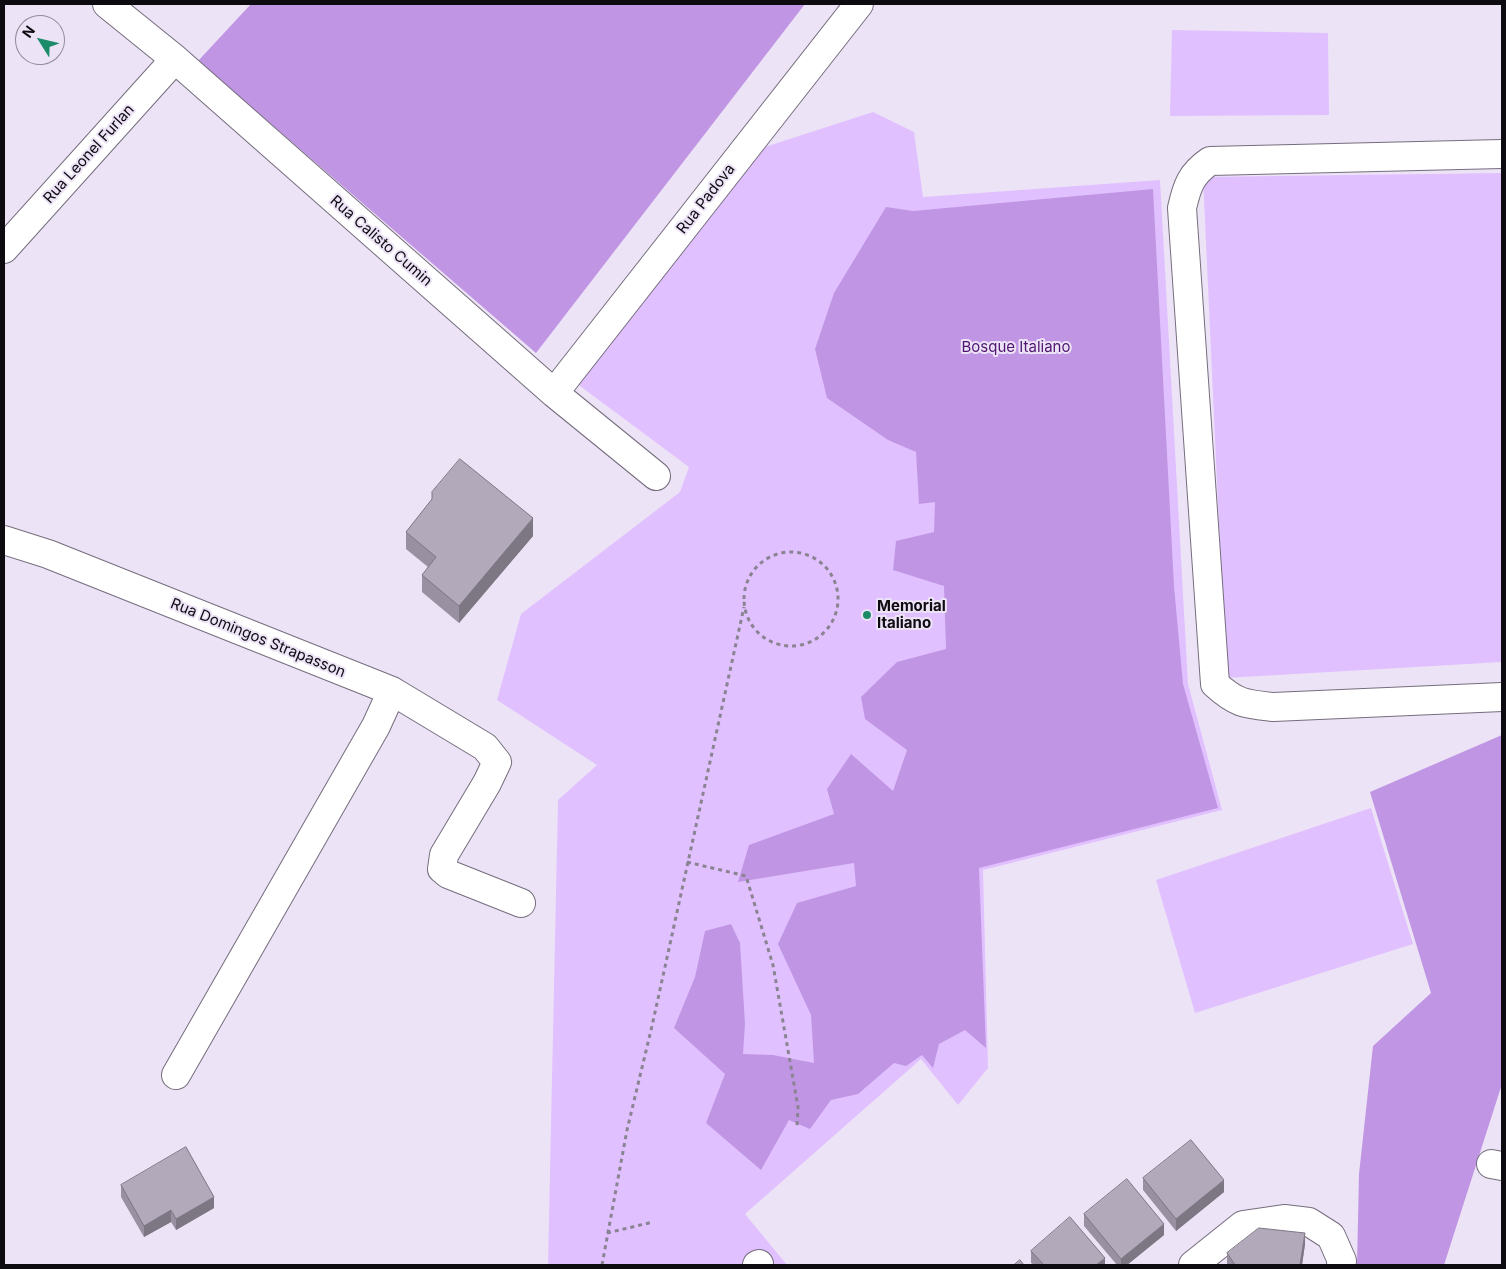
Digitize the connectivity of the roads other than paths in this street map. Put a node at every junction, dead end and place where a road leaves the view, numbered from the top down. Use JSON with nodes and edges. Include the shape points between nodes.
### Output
{"nodes":[{"id":1,"x":107,"y":4,"type":"edge"},
{"id":2,"x":859,"y":4,"type":"edge"},
{"id":3,"x":175,"y":59,"type":"junction"},
{"id":4,"x":1502,"y":154,"type":"edge"},
{"id":5,"x":4,"y":249,"type":"edge"},
{"id":6,"x":554,"y":393,"type":"junction"},
{"id":7,"x":656,"y":476,"type":"dead end"},
{"id":8,"x":4,"y":540,"type":"edge"},
{"id":9,"x":392,"y":691,"type":"junction"},
{"id":10,"x":1502,"y":697,"type":"edge"},
{"id":11,"x":522,"y":902,"type":"dead end"},
{"id":12,"x":176,"y":1075,"type":"dead end"},
{"id":13,"x":1193,"y":1265,"type":"edge"},
{"id":14,"x":1341,"y":1265,"type":"edge"}],
"edges":[{"from":1,"to":3,"type":"street","name":"Rua Calisto Cumin"},
{"from":2,"to":6,"type":"street","name":"Rua Padova"},
{"from":3,"to":5,"type":"street","name":"Rua Leonel Furlan"},
{"from":3,"to":6,"type":"street","name":"Rua Calisto Cumin"},
{"from":4,"to":10,"type":"street","via":[[1210,161],[1198,169],[1187,186],[1182,208],[1215,684],[1226,695],[1245,704],[1273,707]]},
{"from":6,"to":7,"type":"street","name":"Rua Calisto Cumin"},
{"from":8,"to":9,"type":"street","name":"Rua Domingos Strapasson","via":[[48,554]]},
{"from":9,"to":11,"type":"street","name":"Rua Domingos Strapasson","via":[[485,747],[497,762],[444,855],[442,869]]},
{"from":9,"to":12,"type":"street","via":[[376,726]]},
{"from":13,"to":14,"type":"street","via":[[1243,1225],[1284,1219],[1309,1222],[1331,1236]]}]}
